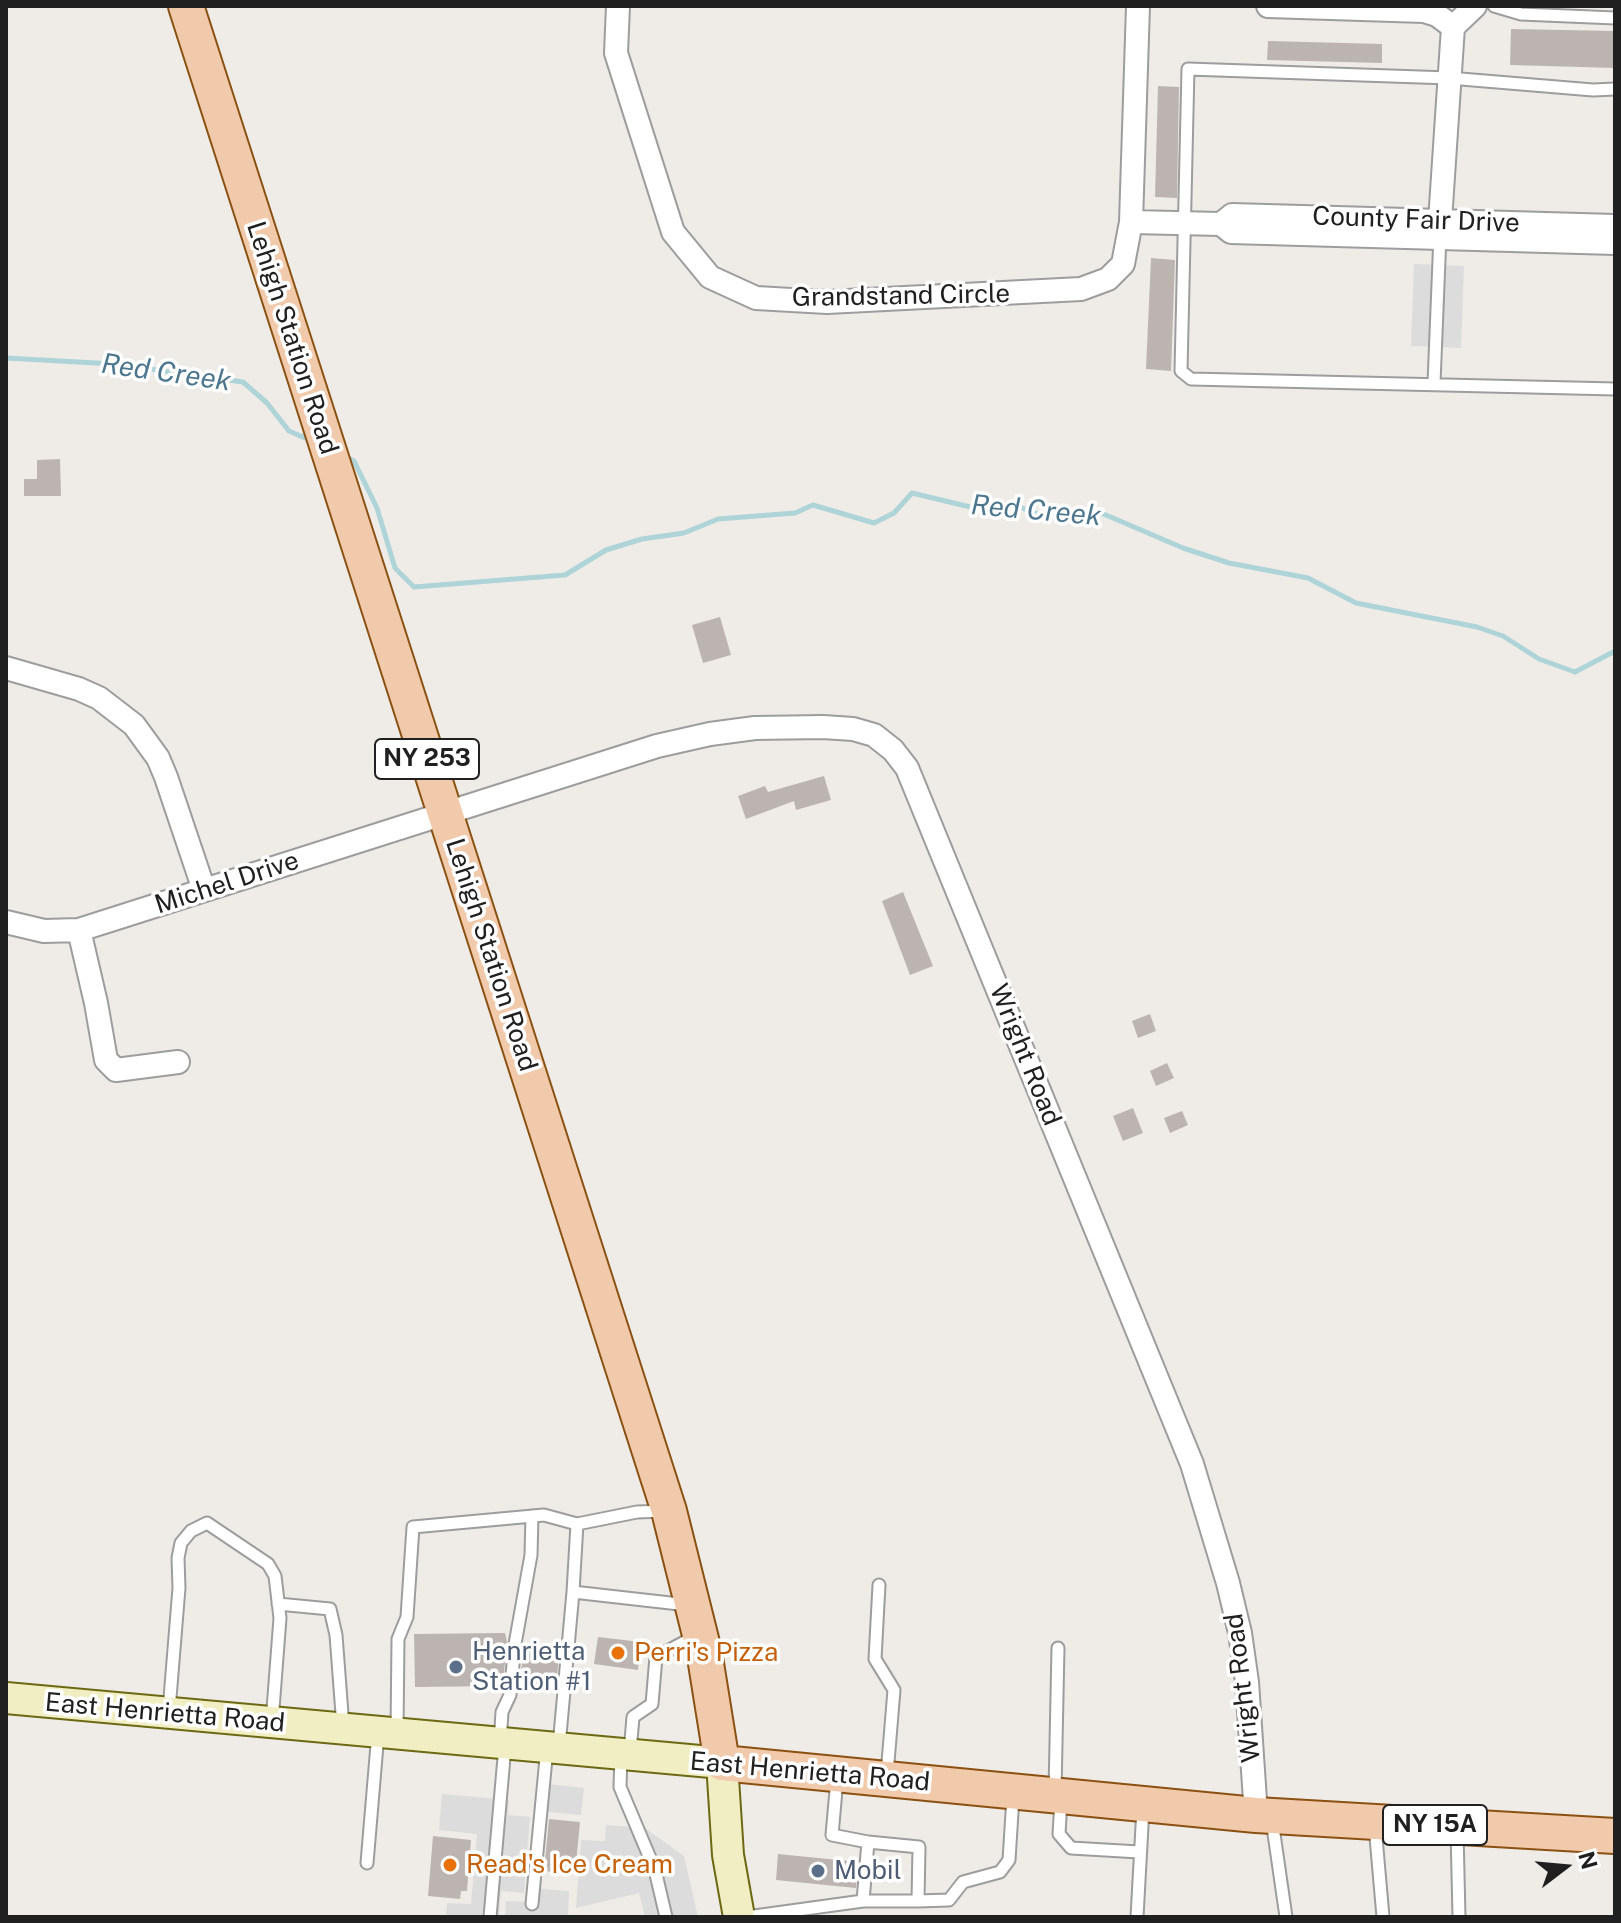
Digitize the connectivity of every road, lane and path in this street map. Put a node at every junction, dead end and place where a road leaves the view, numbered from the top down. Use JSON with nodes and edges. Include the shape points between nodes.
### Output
{"nodes":[{"id":1,"x":186,"y":6,"type":"edge"},
{"id":2,"x":618,"y":6,"type":"edge"},
{"id":3,"x":1138,"y":6,"type":"edge"},
{"id":4,"x":1268,"y":6,"type":"edge"},
{"id":5,"x":1475,"y":6,"type":"edge"},
{"id":6,"x":1494,"y":6,"type":"edge"},
{"id":7,"x":1615,"y":18,"type":"edge"},
{"id":8,"x":1453,"y":27,"type":"junction"},
{"id":9,"x":1449,"y":78,"type":"junction"},
{"id":10,"x":1615,"y":89,"type":"edge"},
{"id":11,"x":1131,"y":222,"type":"junction"},
{"id":12,"x":1186,"y":222,"type":"junction"},
{"id":13,"x":1615,"y":226,"type":"edge"},
{"id":14,"x":1440,"y":228,"type":"junction"},
{"id":15,"x":1615,"y":243,"type":"edge"},
{"id":16,"x":1434,"y":383,"type":"junction"},
{"id":17,"x":1615,"y":389,"type":"edge"},
{"id":18,"x":6,"y":668,"type":"edge"},
{"id":19,"x":445,"y":813,"type":"junction"},
{"id":20,"x":204,"y":890,"type":"junction"},
{"id":21,"x":6,"y":922,"type":"edge"},
{"id":22,"x":79,"y":930,"type":"junction"},
{"id":23,"x":178,"y":1062,"type":"dead end"},
{"id":24,"x":669,"y":1511,"type":"junction"},
{"id":25,"x":532,"y":1516,"type":"junction"},
{"id":26,"x":577,"y":1524,"type":"junction"},
{"id":27,"x":879,"y":1585,"type":"dead end"},
{"id":28,"x":573,"y":1592,"type":"junction"},
{"id":29,"x":278,"y":1604,"type":"junction"},
{"id":30,"x":696,"y":1620,"type":"junction"},
{"id":31,"x":1058,"y":1648,"type":"dead end"},
{"id":32,"x":6,"y":1698,"type":"edge"},
{"id":33,"x":168,"y":1714,"type":"junction"},
{"id":34,"x":272,"y":1723,"type":"junction"},
{"id":35,"x":344,"y":1730,"type":"junction"},
{"id":36,"x":387,"y":1734,"type":"junction"},
{"id":37,"x":502,"y":1744,"type":"junction"},
{"id":38,"x":553,"y":1748,"type":"junction"},
{"id":39,"x":625,"y":1755,"type":"junction"},
{"id":40,"x":722,"y":1763,"type":"junction"},
{"id":41,"x":837,"y":1774,"type":"junction"},
{"id":42,"x":886,"y":1779,"type":"junction"},
{"id":43,"x":1014,"y":1791,"type":"junction"},
{"id":44,"x":1058,"y":1796,"type":"junction"},
{"id":45,"x":1143,"y":1804,"type":"junction"},
{"id":46,"x":1263,"y":1815,"type":"junction"},
{"id":47,"x":1375,"y":1822,"type":"junction"},
{"id":48,"x":1457,"y":1827,"type":"junction"},
{"id":49,"x":1615,"y":1836,"type":"edge"},
{"id":50,"x":868,"y":1842,"type":"junction"},
{"id":51,"x":1139,"y":1852,"type":"junction"},
{"id":52,"x":367,"y":1863,"type":"dead end"},
{"id":53,"x":863,"y":1901,"type":"junction"},
{"id":54,"x":918,"y":1901,"type":"junction"},
{"id":55,"x":532,"y":1904,"type":"dead end"},
{"id":56,"x":490,"y":1917,"type":"edge"},
{"id":57,"x":666,"y":1917,"type":"edge"},
{"id":58,"x":739,"y":1917,"type":"edge"},
{"id":59,"x":747,"y":1917,"type":"edge"},
{"id":60,"x":1137,"y":1917,"type":"edge"},
{"id":61,"x":1286,"y":1917,"type":"edge"},
{"id":62,"x":1383,"y":1917,"type":"edge"},
{"id":63,"x":1459,"y":1917,"type":"edge"}],
"edges":[{"from":1,"to":19,"type":"main road","name":"Lehigh Station Road","number":"NY 253"},
{"from":2,"to":11,"type":"street","name":"Grandstand Circle","via":[[616,53],[673,232],[710,277],[756,298],[827,302],[1081,289],[1108,279],[1123,264]]},
{"from":3,"to":11,"type":"street","name":"Grandstand Circle"},
{"from":4,"to":8,"type":"street","via":[[1424,11]]},
{"from":5,"to":8,"type":"street"},
{"from":6,"to":7,"type":"lane","via":[[1521,14]]},
{"from":8,"to":9,"type":"street"},
{"from":9,"to":10,"type":"lane"},
{"from":9,"to":12,"type":"lane","via":[[1188,69]]},
{"from":9,"to":14,"type":"street"},
{"from":11,"to":12,"type":"street","name":"County Fair Drive"},
{"from":12,"to":14,"type":"street","name":"County Fair Drive","via":[[1221,224],[1232,215]]},
{"from":12,"to":16,"type":"lane","via":[[1181,371],[1191,379]]},
{"from":13,"to":14,"type":"street","name":"County Fair Drive"},
{"from":14,"to":15,"type":"street","name":"County Fair Drive"},
{"from":14,"to":16,"type":"lane"},
{"from":16,"to":17,"type":"lane"},
{"from":18,"to":20,"type":"street","via":[[79,689],[134,725],[162,768]]},
{"from":19,"to":20,"type":"street","name":"Michel Drive"},
{"from":19,"to":24,"type":"main road","name":"Lehigh Station Road","number":"NY 253"},
{"from":19,"to":46,"type":"street","name":"Wright Road","via":[[710,734],[755,728],[853,729],[874,735],[893,750],[907,768],[1192,1464],[1240,1633]]},
{"from":20,"to":22,"type":"street","name":"Michel Drive"},
{"from":21,"to":22,"type":"street","name":"Michel Drive","via":[[44,931]]},
{"from":22,"to":23,"type":"street","via":[[106,1060],[116,1070]]},
{"from":24,"to":26,"type":"lane"},
{"from":24,"to":30,"type":"main road","name":"Lehigh Station Road","number":"NY 253"},
{"from":25,"to":26,"type":"lane"},
{"from":25,"to":36,"type":"lane","via":[[413,1527],[407,1617],[398,1639]]},
{"from":25,"to":37,"type":"lane","via":[[510,1695],[502,1712]]},
{"from":26,"to":28,"type":"lane"},
{"from":27,"to":42,"type":"lane","via":[[875,1659],[894,1690]]},
{"from":28,"to":30,"type":"lane"},
{"from":28,"to":38,"type":"lane"},
{"from":29,"to":33,"type":"lane","via":[[268,1564],[207,1523],[191,1531],[178,1558]]},
{"from":29,"to":34,"type":"lane"},
{"from":29,"to":35,"type":"lane","via":[[330,1609]]},
{"from":30,"to":39,"type":"lane","via":[[656,1657],[652,1704],[633,1717]]},
{"from":30,"to":40,"type":"main road","name":"Lehigh Station Road","number":"NY 253"},
{"from":31,"to":44,"type":"lane"},
{"from":32,"to":33,"type":"main road","name":"East Henrietta Road","number":"NY 15A"},
{"from":33,"to":34,"type":"main road","name":"East Henrietta Road","number":"NY 15A"},
{"from":34,"to":35,"type":"main road","name":"East Henrietta Road","number":"NY 15A"},
{"from":35,"to":36,"type":"main road","name":"East Henrietta Road","number":"NY 15A"},
{"from":36,"to":37,"type":"main road","name":"East Henrietta Road","number":"NY 15A"},
{"from":36,"to":52,"type":"lane"},
{"from":37,"to":38,"type":"main road","name":"East Henrietta Road","number":"NY 15A"},
{"from":37,"to":56,"type":"lane"},
{"from":38,"to":39,"type":"main road","name":"East Henrietta Road","number":"NY 15A"},
{"from":38,"to":55,"type":"lane"},
{"from":39,"to":40,"type":"main road","name":"East Henrietta Road","number":"NY 15A"},
{"from":39,"to":57,"type":"lane","via":[[620,1787],[655,1870]]},
{"from":40,"to":41,"type":"main road","name":"East Henrietta Road","number":"NY 15A"},
{"from":40,"to":58,"type":"main road","name":"Lehigh Station Road","number":"NY 253","via":[[728,1855]]},
{"from":41,"to":42,"type":"main road","name":"East Henrietta Road","number":"NY 15A"},
{"from":41,"to":50,"type":"lane","via":[[832,1835]]},
{"from":42,"to":43,"type":"main road","name":"East Henrietta Road","number":"NY 15A"},
{"from":43,"to":44,"type":"main road","name":"East Henrietta Road","number":"NY 15A"},
{"from":43,"to":54,"type":"lane","via":[[1009,1860],[1000,1872],[963,1882],[949,1900]]},
{"from":44,"to":45,"type":"main road","name":"East Henrietta Road","number":"NY 15A"},
{"from":44,"to":51,"type":"lane","via":[[1059,1834],[1071,1848]]},
{"from":45,"to":46,"type":"main road","name":"East Henrietta Road","number":"NY 15A"},
{"from":45,"to":51,"type":"lane"},
{"from":46,"to":47,"type":"main road","name":"East Henrietta Road","number":"NY 15A"},
{"from":46,"to":61,"type":"lane"},
{"from":47,"to":48,"type":"main road","name":"East Henrietta Road","number":"NY 15A"},
{"from":47,"to":62,"type":"lane"},
{"from":48,"to":49,"type":"main road","name":"East Henrietta Road","number":"NY 15A"},
{"from":48,"to":63,"type":"lane"},
{"from":50,"to":53,"type":"lane"},
{"from":50,"to":54,"type":"lane","via":[[919,1847]]},
{"from":51,"to":60,"type":"lane"},
{"from":53,"to":54,"type":"lane"},
{"from":53,"to":59,"type":"lane"}]}
